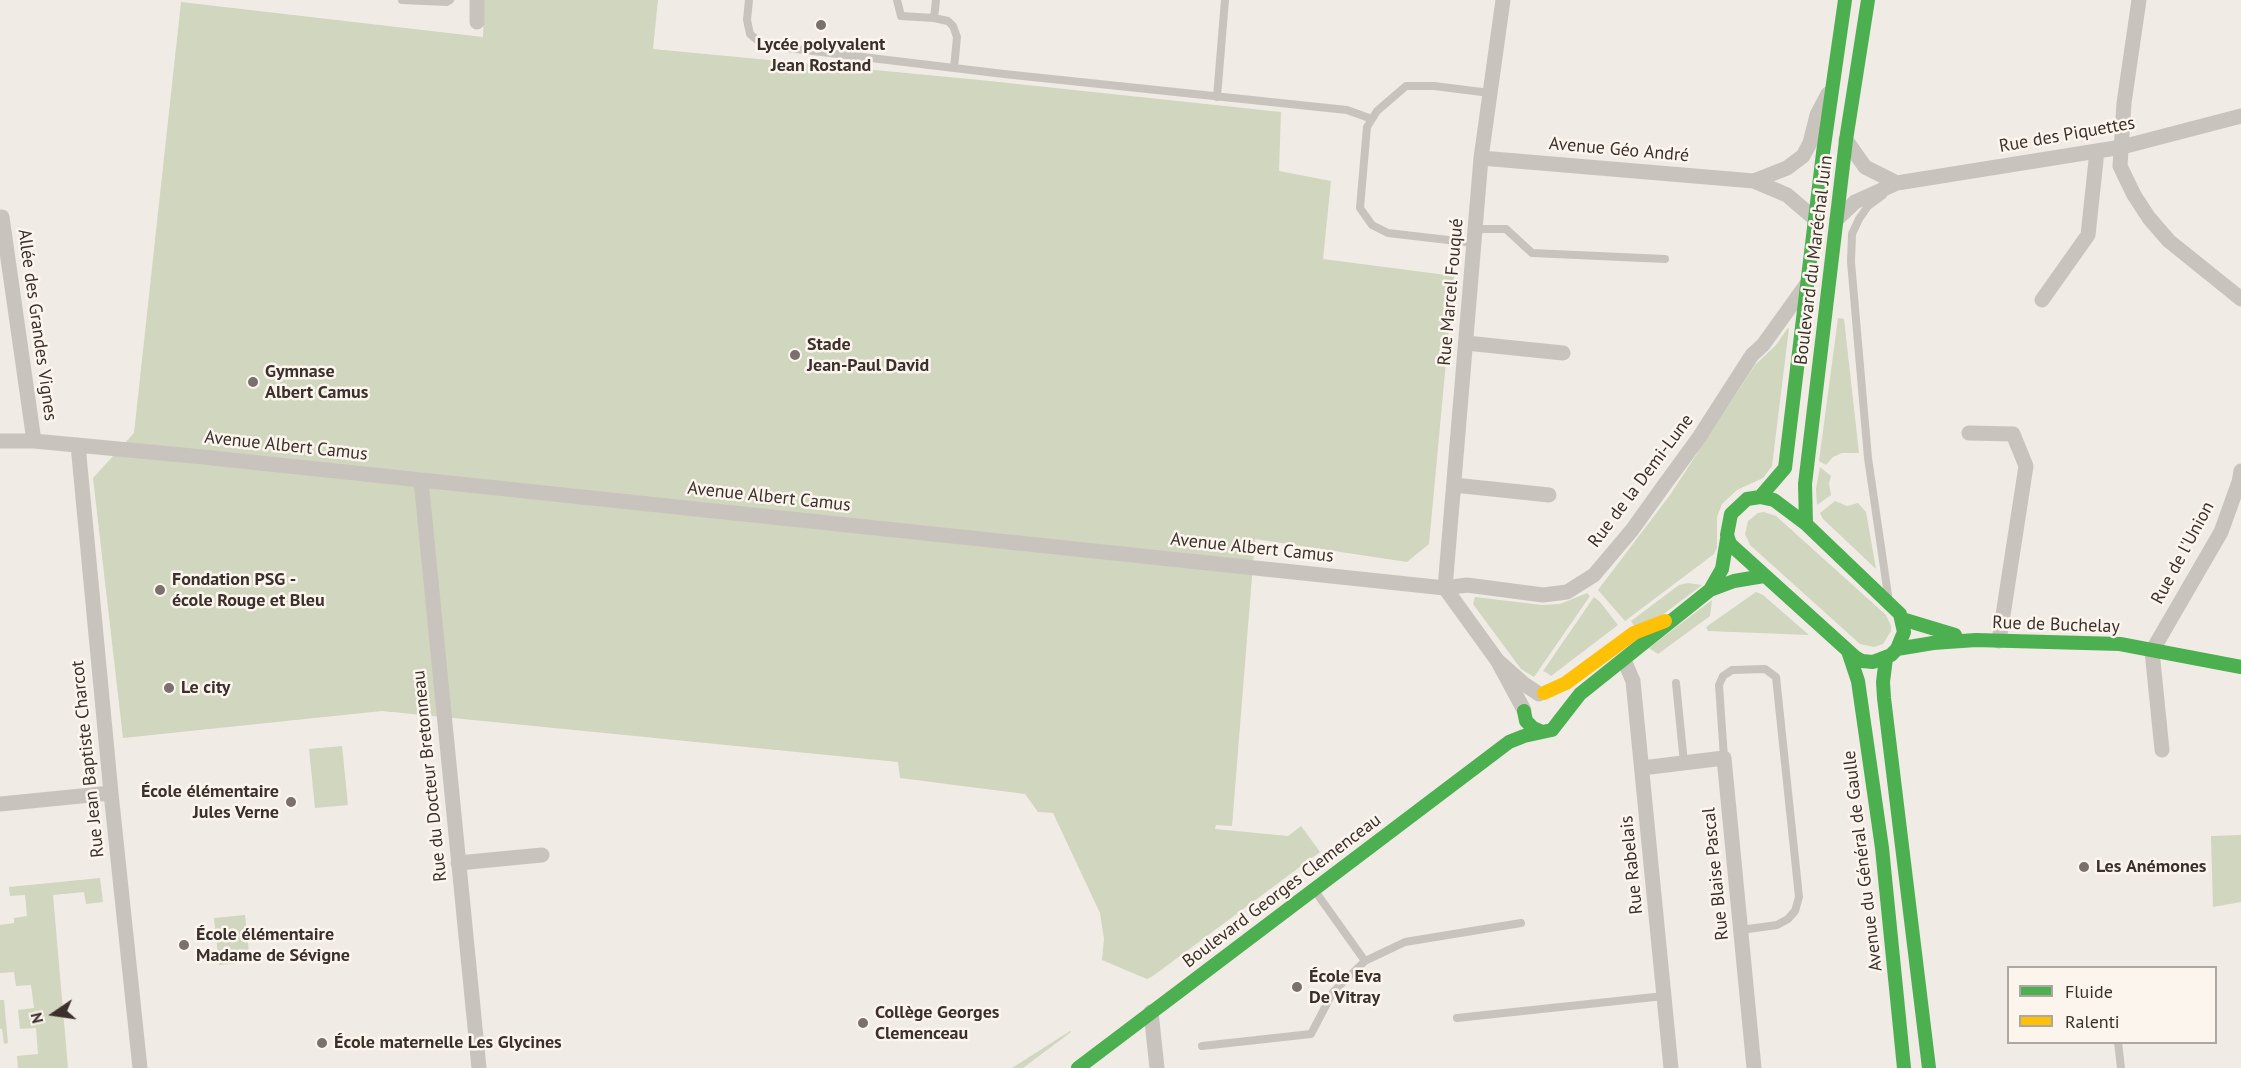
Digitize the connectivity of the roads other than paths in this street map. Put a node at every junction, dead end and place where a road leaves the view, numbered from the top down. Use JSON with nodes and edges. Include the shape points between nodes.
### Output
{"nodes":[{"id":1,"x":402,"y":0,"type":"edge"},
{"id":2,"x":450,"y":0,"type":"edge"},
{"id":3,"x":477,"y":0,"type":"edge"},
{"id":4,"x":749,"y":0,"type":"edge"},
{"id":5,"x":936,"y":0,"type":"edge"},
{"id":6,"x":1225,"y":0,"type":"edge"},
{"id":7,"x":1503,"y":0,"type":"edge"},
{"id":8,"x":1845,"y":0,"type":"edge"},
{"id":9,"x":1868,"y":0,"type":"edge"},
{"id":10,"x":2139,"y":0,"type":"edge"},
{"id":11,"x":896,"y":2,"type":"edge"},
{"id":12,"x":934,"y":18,"type":"junction"},
{"id":13,"x":477,"y":22,"type":"dead end"},
{"id":14,"x":954,"y":68,"type":"junction"},
{"id":15,"x":1832,"y":84,"type":"junction"},
{"id":16,"x":1490,"y":93,"type":"junction"},
{"id":17,"x":1217,"y":97,"type":"junction"},
{"id":18,"x":2241,"y":116,"type":"edge"},
{"id":19,"x":1372,"y":119,"type":"junction"},
{"id":20,"x":1846,"y":140,"type":"junction"},
{"id":21,"x":2121,"y":147,"type":"junction"},
{"id":22,"x":2097,"y":151,"type":"junction"},
{"id":23,"x":1482,"y":158,"type":"junction"},
{"id":24,"x":1754,"y":181,"type":"junction"},
{"id":25,"x":1894,"y":185,"type":"junction"},
{"id":26,"x":0,"y":217,"type":"edge"},
{"id":27,"x":1815,"y":219,"type":"junction"},
{"id":28,"x":1837,"y":219,"type":"junction"},
{"id":29,"x":1475,"y":236,"type":"junction"},
{"id":30,"x":1665,"y":260,"type":"dead end"},
{"id":31,"x":1808,"y":282,"type":"junction"},
{"id":32,"x":2241,"y":299,"type":"edge"},
{"id":33,"x":2042,"y":300,"type":"dead end"},
{"id":34,"x":1466,"y":343,"type":"junction"},
{"id":35,"x":1563,"y":352,"type":"dead end"},
{"id":36,"x":1969,"y":433,"type":"dead end"},
{"id":37,"x":0,"y":441,"type":"edge"},
{"id":38,"x":34,"y":441,"type":"junction"},
{"id":39,"x":78,"y":445,"type":"junction"},
{"id":40,"x":2241,"y":471,"type":"edge"},
{"id":41,"x":421,"y":480,"type":"junction"},
{"id":42,"x":1454,"y":485,"type":"junction"},
{"id":43,"x":1549,"y":495,"type":"dead end"},
{"id":44,"x":1760,"y":496,"type":"junction"},
{"id":45,"x":1806,"y":524,"type":"junction"},
{"id":46,"x":1728,"y":539,"type":"junction"},
{"id":47,"x":1764,"y":576,"type":"junction"},
{"id":48,"x":1445,"y":588,"type":"junction"},
{"id":49,"x":1710,"y":590,"type":"junction"},
{"id":50,"x":1889,"y":603,"type":"junction"},
{"id":51,"x":1677,"y":616,"type":"junction"},
{"id":52,"x":1902,"y":619,"type":"junction"},
{"id":53,"x":1976,"y":640,"type":"junction"},
{"id":54,"x":1999,"y":641,"type":"junction"},
{"id":55,"x":1897,"y":649,"type":"junction"},
{"id":56,"x":1848,"y":651,"type":"junction"},
{"id":57,"x":2152,"y":651,"type":"junction"},
{"id":58,"x":1886,"y":658,"type":"junction"},
{"id":59,"x":1497,"y":660,"type":"junction"},
{"id":60,"x":1624,"y":660,"type":"junction"},
{"id":61,"x":2241,"y":667,"type":"edge"},
{"id":62,"x":1676,"y":683,"type":"dead end"},
{"id":63,"x":1542,"y":693,"type":"junction"},
{"id":64,"x":1524,"y":711,"type":"junction"},
{"id":65,"x":1561,"y":718,"type":"junction"},
{"id":66,"x":1547,"y":731,"type":"junction"},
{"id":67,"x":1509,"y":742,"type":"junction"},
{"id":68,"x":2162,"y":750,"type":"dead end"},
{"id":69,"x":1724,"y":758,"type":"junction"},
{"id":70,"x":1684,"y":763,"type":"junction"},
{"id":71,"x":1642,"y":768,"type":"junction"},
{"id":72,"x":111,"y":793,"type":"junction"},
{"id":73,"x":0,"y":804,"type":"edge"},
{"id":74,"x":542,"y":855,"type":"dead end"},
{"id":75,"x":458,"y":863,"type":"junction"},
{"id":76,"x":1315,"y":890,"type":"junction"},
{"id":77,"x":1521,"y":923,"type":"dead end"},
{"id":78,"x":1741,"y":930,"type":"junction"},
{"id":79,"x":1365,"y":961,"type":"junction"},
{"id":80,"x":1664,"y":996,"type":"junction"},
{"id":81,"x":1151,"y":1012,"type":"junction"},
{"id":82,"x":1456,"y":1018,"type":"dead end"},
{"id":83,"x":2118,"y":1044,"type":"edge"},
{"id":84,"x":1202,"y":1046,"type":"dead end"},
{"id":85,"x":140,"y":1068,"type":"edge"},
{"id":86,"x":479,"y":1068,"type":"edge"},
{"id":87,"x":1078,"y":1068,"type":"edge"},
{"id":88,"x":1157,"y":1068,"type":"edge"},
{"id":89,"x":1671,"y":1068,"type":"edge"},
{"id":90,"x":1754,"y":1068,"type":"edge"},
{"id":91,"x":1904,"y":1068,"type":"edge"},
{"id":92,"x":1929,"y":1068,"type":"edge"},
{"id":93,"x":2121,"y":1068,"type":"edge"}],
"edges":[{"from":1,"to":2,"type":"lane"},
{"from":3,"to":13,"type":"street"},
{"from":4,"to":14,"type":"lane","via":[[750,34],[763,45]]},
{"from":5,"to":12,"type":"lane"},
{"from":6,"to":17,"type":"lane"},
{"from":7,"to":16,"type":"street","name":"Rue Marcel Fouqué"},
{"from":8,"to":15,"type":"main road","name":"Boulevard du Maréchal Juin"},
{"from":9,"to":20,"type":"main road","name":"Boulevard du Maréchal Juin"},
{"from":10,"to":21,"type":"street"},
{"from":11,"to":12,"type":"lane","via":[[901,16]]},
{"from":12,"to":14,"type":"lane","via":[[953,26],[957,37]]},
{"from":14,"to":17,"type":"lane"},
{"from":15,"to":24,"type":"street","name":"Avenue Géo André","via":[[1803,156],[1787,168]]},
{"from":15,"to":27,"type":"main road","name":"Boulevard du Maréchal Juin"},
{"from":16,"to":19,"type":"lane","via":[[1406,86]]},
{"from":16,"to":23,"type":"street","name":"Rue Marcel Fouqué"},
{"from":17,"to":19,"type":"lane","via":[[1347,110]]},
{"from":18,"to":21,"type":"street","name":"Rue des Piquettes"},
{"from":19,"to":29,"type":"lane","via":[[1367,127],[1360,208],[1372,225],[1388,233]]},
{"from":20,"to":25,"type":"street","via":[[1865,167]]},
{"from":20,"to":28,"type":"main road","name":"Boulevard du Maréchal Juin"},
{"from":21,"to":22,"type":"street","name":"Rue des Piquettes"},
{"from":21,"to":32,"type":"street","via":[[2121,166],[2149,218],[2169,241]]},
{"from":22,"to":25,"type":"street","name":"Rue des Piquettes"},
{"from":22,"to":33,"type":"street","via":[[2088,235]]},
{"from":23,"to":24,"type":"street","name":"Avenue Géo André"},
{"from":23,"to":29,"type":"street","name":"Rue Marcel Fouqué"},
{"from":24,"to":27,"type":"street","name":"Avenue Géo André","via":[[1787,195]]},
{"from":25,"to":28,"type":"street","name":"Rue des Piquettes","via":[[1855,202]]},
{"from":25,"to":50,"type":"lane","via":[[1868,206],[1859,219],[1852,234],[1851,262],[1868,458]]},
{"from":26,"to":38,"type":"street","name":"Allée des Grandes Vignes"},
{"from":27,"to":31,"type":"main road","name":"Boulevard du Maréchal Juin"},
{"from":28,"to":45,"type":"main road","name":"Boulevard du Maréchal Juin","via":[[1805,484]]},
{"from":29,"to":30,"type":"lane","via":[[1506,229],[1532,254]]},
{"from":29,"to":34,"type":"street","name":"Rue Marcel Fouqué"},
{"from":31,"to":44,"type":"main road","name":"Boulevard du Maréchal Juin","via":[[1785,468]]},
{"from":31,"to":48,"type":"street","name":"Rue de la Demi-Lune","via":[[1752,355],[1632,530],[1594,575],[1567,592],[1543,595],[1467,585]]},
{"from":34,"to":35,"type":"street"},
{"from":34,"to":42,"type":"street","name":"Rue Marcel Fouqué"},
{"from":36,"to":54,"type":"street","via":[[2013,434],[2026,466]]},
{"from":37,"to":38,"type":"street","name":"Avenue Albert Camus"},
{"from":38,"to":39,"type":"street","name":"Avenue Albert Camus"},
{"from":39,"to":41,"type":"street","name":"Avenue Albert Camus"},
{"from":39,"to":72,"type":"street","name":"Rue Jean Baptiste Charcot"},
{"from":40,"to":57,"type":"street","name":"Rue de l'Union","via":[[2221,532]]},
{"from":41,"to":48,"type":"street","name":"Avenue Albert Camus"},
{"from":41,"to":75,"type":"street","name":"Rue du Docteur Bretonneau"},
{"from":42,"to":43,"type":"street"},
{"from":42,"to":48,"type":"street","name":"Rue Marcel Fouqué"},
{"from":44,"to":45,"type":"main road","via":[[1774,500]]},
{"from":44,"to":46,"type":"main road","name":"Boulevard du Maréchal Juin","via":[[1735,508]]},
{"from":45,"to":50,"type":"main road"},
{"from":46,"to":47,"type":"main road"},
{"from":46,"to":49,"type":"main road","via":[[1722,569]]},
{"from":47,"to":49,"type":"main road"},
{"from":47,"to":56,"type":"main road"},
{"from":48,"to":59,"type":"street"},
{"from":49,"to":51,"type":"main road"},
{"from":50,"to":52,"type":"main road"},
{"from":51,"to":60,"type":"main road"},
{"from":51,"to":63,"type":"main road","via":[[1634,633],[1571,680]]},
{"from":52,"to":53,"type":"main road","name":"Rue de Buchelay"},
{"from":52,"to":55,"type":"main road","via":[[1904,632]]},
{"from":53,"to":54,"type":"main road","name":"Rue de Buchelay"},
{"from":53,"to":55,"type":"main road","name":"Rue de Buchelay"},
{"from":54,"to":57,"type":"main road","name":"Rue de Buchelay","via":[[2120,644]]},
{"from":55,"to":58,"type":"main road"},
{"from":56,"to":58,"type":"main road","via":[[1866,662]]},
{"from":56,"to":91,"type":"main road","name":"Avenue du Général de Gaulle","via":[[1859,687],[1880,836]]},
{"from":57,"to":61,"type":"main road","name":"Rue de Buchelay"},
{"from":57,"to":68,"type":"street"},
{"from":58,"to":92,"type":"main road","via":[[1882,682]]},
{"from":59,"to":63,"type":"street","via":[[1524,684]]},
{"from":59,"to":64,"type":"street"},
{"from":60,"to":65,"type":"main road","via":[[1574,700]]},
{"from":60,"to":71,"type":"street","name":"Rue Rabelais","via":[[1633,681]]},
{"from":62,"to":70,"type":"lane"},
{"from":63,"to":64,"type":"main road","via":[[1530,698]]},
{"from":63,"to":65,"type":"main road","via":[[1558,700]]},
{"from":64,"to":66,"type":"main road","via":[[1529,725],[1537,731]]},
{"from":64,"to":67,"type":"main road","name":"Boulevard Georges Clemenceau"},
{"from":65,"to":66,"type":"main road","via":[[1556,727]]},
{"from":66,"to":67,"type":"main road","name":"Boulevard Georges Clemenceau"},
{"from":67,"to":76,"type":"main road","name":"Boulevard Georges Clemenceau"},
{"from":69,"to":70,"type":"street"},
{"from":69,"to":78,"type":"street","name":"Rue Blaise Pascal"},
{"from":69,"to":78,"type":"lane","via":[[1719,685],[1723,676],[1732,670],[1765,669],[1776,677],[1799,897],[1788,919],[1777,925]]},
{"from":70,"to":71,"type":"street"},
{"from":71,"to":80,"type":"street","name":"Rue Rabelais"},
{"from":72,"to":73,"type":"street"},
{"from":72,"to":85,"type":"street","name":"Rue Jean Baptiste Charcot"},
{"from":74,"to":75,"type":"street"},
{"from":75,"to":86,"type":"street","name":"Rue du Docteur Bretonneau"},
{"from":76,"to":79,"type":"lane"},
{"from":76,"to":81,"type":"main road","name":"Boulevard Georges Clemenceau"},
{"from":77,"to":79,"type":"lane","via":[[1405,942]]},
{"from":78,"to":90,"type":"street","name":"Rue Blaise Pascal"},
{"from":79,"to":84,"type":"lane","via":[[1333,992],[1311,1034]]},
{"from":80,"to":82,"type":"lane"},
{"from":80,"to":89,"type":"street","name":"Rue Rabelais"},
{"from":81,"to":87,"type":"main road","name":"Boulevard Georges Clemenceau"},
{"from":81,"to":88,"type":"street"},
{"from":83,"to":93,"type":"lane"}]}
